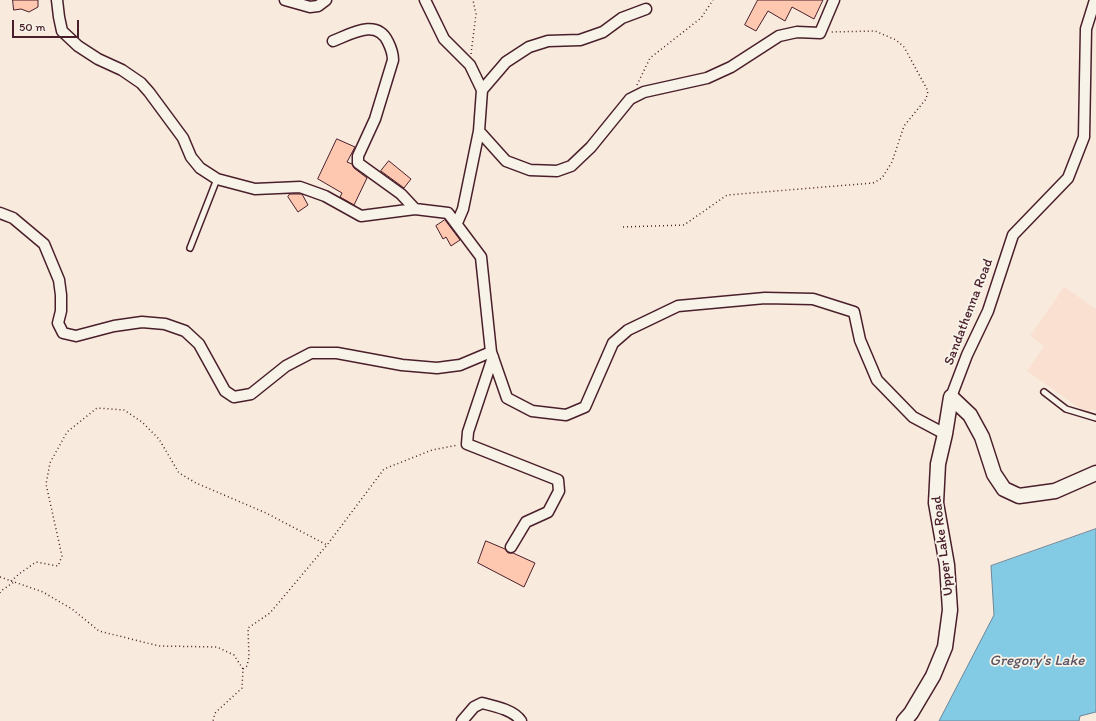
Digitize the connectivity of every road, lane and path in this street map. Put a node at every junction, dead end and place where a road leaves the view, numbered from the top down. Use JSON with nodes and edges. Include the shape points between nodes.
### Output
{"nodes":[{"id":1,"x":57,"y":0,"type":"edge"},
{"id":2,"x":285,"y":0,"type":"edge"},
{"id":3,"x":326,"y":0,"type":"edge"},
{"id":4,"x":425,"y":0,"type":"edge"},
{"id":5,"x":473,"y":0,"type":"edge"},
{"id":6,"x":712,"y":0,"type":"edge"},
{"id":7,"x":834,"y":0,"type":"edge"},
{"id":8,"x":1094,"y":0,"type":"edge"},
{"id":9,"x":646,"y":9,"type":"dead end"},
{"id":10,"x":820,"y":33,"type":"junction"},
{"id":11,"x":333,"y":41,"type":"dead end"},
{"id":12,"x":470,"y":66,"type":"junction"},
{"id":13,"x":482,"y":90,"type":"junction"},
{"id":14,"x":630,"y":99,"type":"junction"},
{"id":15,"x":479,"y":131,"type":"junction"},
{"id":16,"x":217,"y":179,"type":"junction"},
{"id":17,"x":415,"y":209,"type":"junction"},
{"id":18,"x":0,"y":213,"type":"edge"},
{"id":19,"x":457,"y":223,"type":"junction"},
{"id":20,"x":623,"y":227,"type":"dead end"},
{"id":21,"x":190,"y":248,"type":"dead end"},
{"id":22,"x":492,"y":355,"type":"junction"},
{"id":23,"x":1044,"y":392,"type":"dead end"},
{"id":24,"x":951,"y":397,"type":"junction"},
{"id":25,"x":1096,"y":418,"type":"edge"},
{"id":26,"x":945,"y":434,"type":"junction"},
{"id":27,"x":467,"y":444,"type":"junction"},
{"id":28,"x":1096,"y":473,"type":"edge"},
{"id":29,"x":327,"y":545,"type":"junction"},
{"id":30,"x":511,"y":546,"type":"dead end"},
{"id":31,"x":0,"y":577,"type":"edge"},
{"id":32,"x":11,"y":581,"type":"junction"},
{"id":33,"x":14,"y":582,"type":"junction"},
{"id":34,"x":0,"y":593,"type":"edge"},
{"id":35,"x":243,"y":669,"type":"junction"},
{"id":36,"x":213,"y":721,"type":"edge"},
{"id":37,"x":462,"y":721,"type":"edge"},
{"id":38,"x":521,"y":721,"type":"edge"},
{"id":39,"x":904,"y":721,"type":"edge"}],
"edges":[{"from":1,"to":16,"type":"street","via":[[62,31],[78,46],[141,83],[183,138],[191,157],[200,168]]},
{"from":2,"to":3,"type":"street","via":[[310,7],[318,6]]},
{"from":4,"to":12,"type":"street","via":[[444,39]]},
{"from":5,"to":12,"type":"path","via":[[476,14]]},
{"from":6,"to":14,"type":"path","via":[[700,18],[650,58]]},
{"from":7,"to":10,"type":"street"},
{"from":8,"to":24,"type":"street","name":"Sandathenna Road","via":[[1086,29],[1084,137],[1068,178],[1013,235],[988,311],[967,354]]},
{"from":9,"to":13,"type":"street","via":[[622,18],[603,32],[580,40],[548,41],[529,47],[506,62]]},
{"from":10,"to":14,"type":"street","via":[[797,32],[779,36],[731,67],[706,78],[644,92]]},
{"from":10,"to":20,"type":"path","via":[[875,31],[896,40],[904,47],[928,91],[926,99],[904,126],[892,162],[882,178],[873,183],[728,195],[684,225]]},
{"from":11,"to":17,"type":"street","via":[[367,28],[380,31],[387,39],[393,60],[375,119],[358,156],[358,163],[400,194]]},
{"from":12,"to":13,"type":"street"},
{"from":13,"to":15,"type":"street"},
{"from":14,"to":15,"type":"street","via":[[571,166],[557,171],[530,170],[506,161]]},
{"from":15,"to":19,"type":"street","via":[[463,209]]},
{"from":16,"to":17,"type":"street","via":[[255,190],[300,186],[325,196],[361,216]]},
{"from":16,"to":21,"type":"lane"},
{"from":17,"to":19,"type":"street","via":[[448,212]]},
{"from":18,"to":22,"type":"street","via":[[13,218],[44,244],[60,280],[62,295],[58,324],[63,333],[76,336],[142,322],[165,324],[185,331],[199,344],[225,391],[234,397],[251,394],[286,366],[311,353],[337,352],[402,365],[437,368],[460,365]]},
{"from":19,"to":22,"type":"street","via":[[481,257]]},
{"from":22,"to":26,"type":"street","via":[[507,398],[532,411],[566,415],[585,406],[613,343],[628,330],[678,306],[765,298],[813,300],[854,312],[860,340],[877,380],[912,417]]},
{"from":22,"to":27,"type":"street","via":[[468,432]]},
{"from":23,"to":25,"type":"lane","via":[[1066,409]]},
{"from":24,"to":26,"type":"street","name":"Upper Lake Road"},
{"from":24,"to":28,"type":"street","via":[[970,415],[982,437],[994,474],[1004,489],[1019,496],[1055,491]]},
{"from":26,"to":39,"type":"street","name":"Upper Lake Road","via":[[938,464],[936,503],[947,565],[950,610],[945,647],[933,676]]},
{"from":27,"to":29,"type":"path","via":[[432,450],[384,469]]},
{"from":27,"to":30,"type":"street","via":[[558,480],[559,491],[548,512],[526,522]]},
{"from":29,"to":32,"type":"path","via":[[266,513],[178,473],[159,439],[142,422],[124,410],[97,408],[67,432],[50,463],[46,484],[62,556],[58,566],[36,562]]},
{"from":29,"to":35,"type":"path","via":[[270,613],[248,628],[247,666]]},
{"from":31,"to":32,"type":"path"},
{"from":32,"to":33,"type":"path"},
{"from":33,"to":34,"type":"path"},
{"from":33,"to":35,"type":"path","via":[[43,592],[72,609],[99,631],[159,646],[218,647],[234,655]]},
{"from":35,"to":36,"type":"path","via":[[242,688],[215,713]]},
{"from":37,"to":38,"type":"street","via":[[474,707],[482,703],[502,708],[519,717]]}]}
